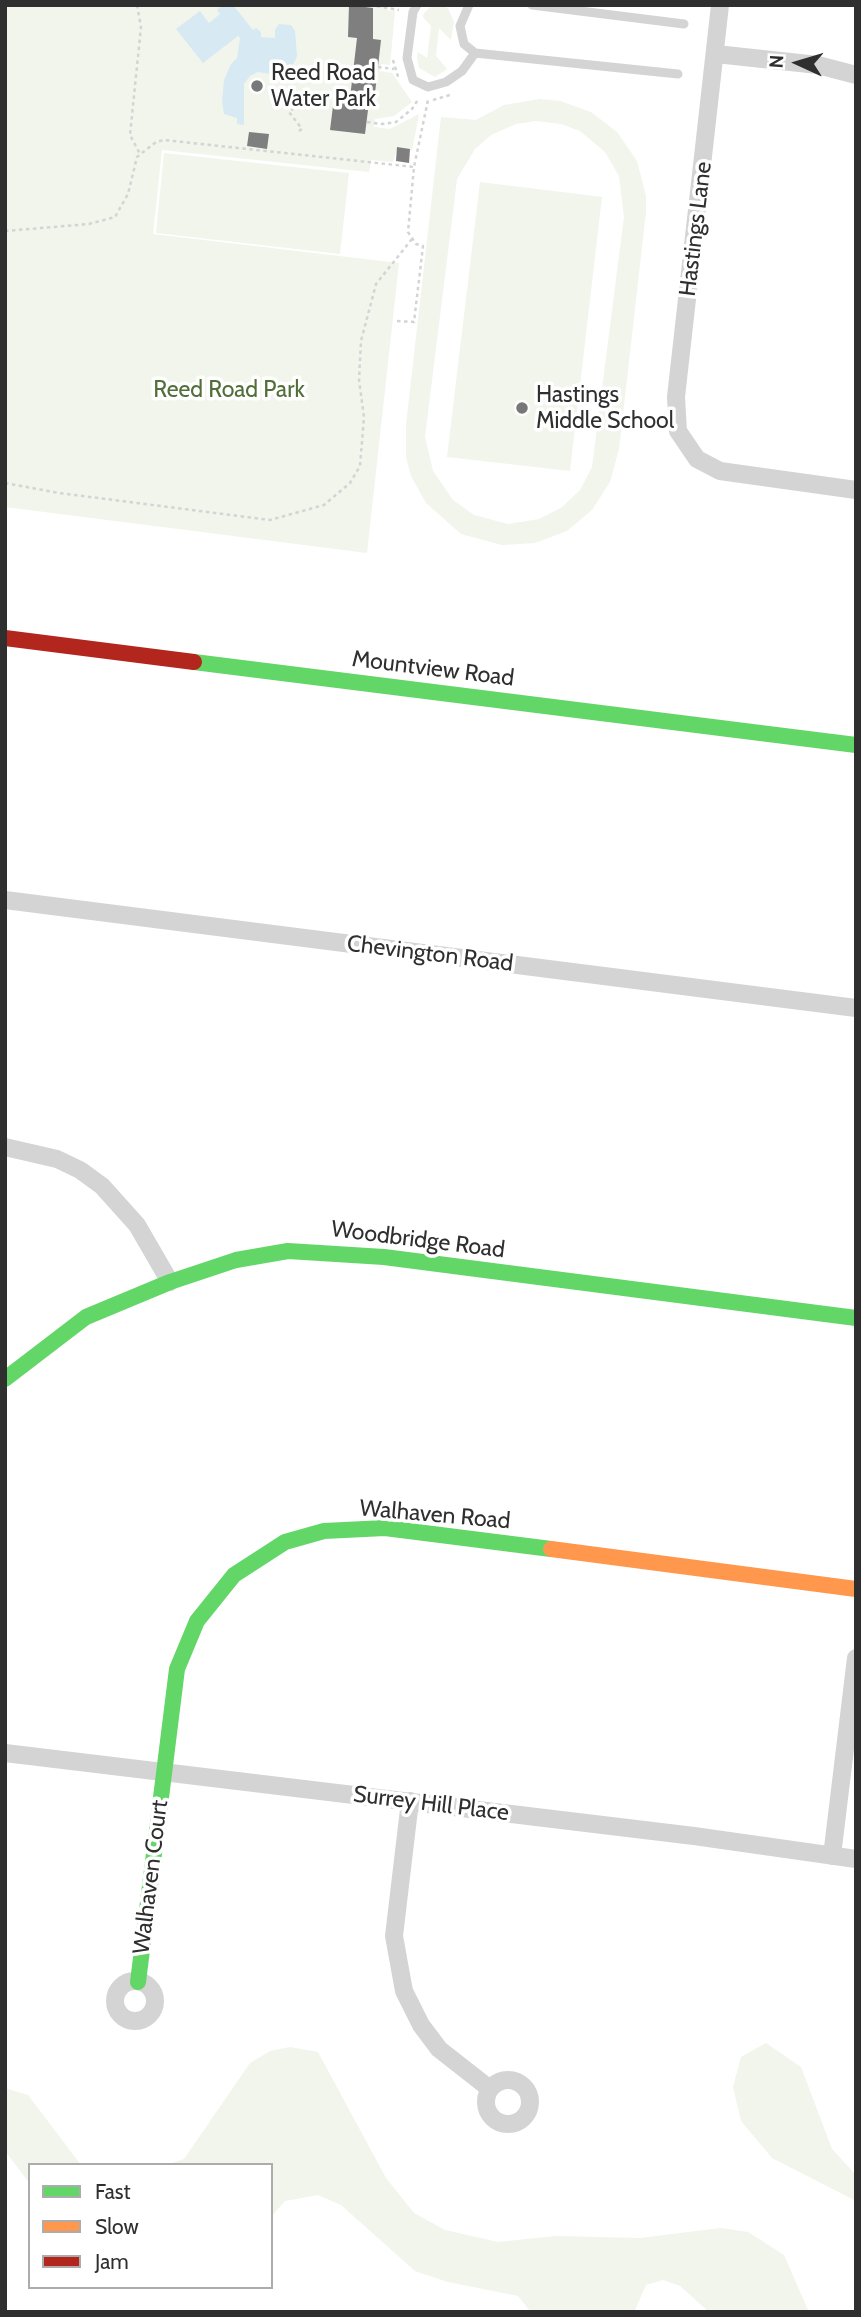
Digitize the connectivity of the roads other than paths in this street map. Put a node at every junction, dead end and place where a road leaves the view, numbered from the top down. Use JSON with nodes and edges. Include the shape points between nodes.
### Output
{"nodes":[{"id":1,"x":417,"y":5,"type":"edge"},
{"id":2,"x":469,"y":5,"type":"edge"},
{"id":3,"x":532,"y":5,"type":"edge"},
{"id":4,"x":720,"y":5,"type":"edge"},
{"id":5,"x":684,"y":24,"type":"dead end"},
{"id":6,"x":474,"y":53,"type":"junction"},
{"id":7,"x":716,"y":54,"type":"junction"},
{"id":8,"x":678,"y":74,"type":"dead end"},
{"id":9,"x":856,"y":75,"type":"edge"},
{"id":10,"x":856,"y":490,"type":"edge"},
{"id":11,"x":5,"y":638,"type":"edge"},
{"id":12,"x":856,"y":744,"type":"edge"},
{"id":13,"x":5,"y":900,"type":"edge"},
{"id":14,"x":856,"y":1008,"type":"edge"},
{"id":15,"x":5,"y":1147,"type":"edge"},
{"id":16,"x":170,"y":1282,"type":"junction"},
{"id":17,"x":856,"y":1318,"type":"edge"},
{"id":18,"x":5,"y":1379,"type":"edge"},
{"id":19,"x":856,"y":1588,"type":"edge"},
{"id":20,"x":856,"y":1658,"type":"edge"},
{"id":21,"x":5,"y":1753,"type":"edge"},
{"id":22,"x":163,"y":1772,"type":"junction"},
{"id":23,"x":410,"y":1801,"type":"junction"},
{"id":24,"x":832,"y":1856,"type":"junction"},
{"id":25,"x":856,"y":1859,"type":"edge"},
{"id":26,"x":138,"y":1982,"type":"dead end"},
{"id":27,"x":490,"y":2089,"type":"dead end"}],
"edges":[{"from":1,"to":6,"type":"lane","via":[[407,58],[414,80],[428,88],[446,82],[462,71]]},
{"from":2,"to":6,"type":"lane","via":[[460,26],[464,44]]},
{"from":3,"to":5,"type":"lane"},
{"from":4,"to":7,"type":"street","name":"Hastings Lane"},
{"from":6,"to":8,"type":"lane"},
{"from":7,"to":9,"type":"street","via":[[818,65]]},
{"from":7,"to":10,"type":"street","name":"Hastings Lane","via":[[676,397],[678,432],[688,450],[720,471]]},
{"from":11,"to":12,"type":"street","name":"Mountview Road"},
{"from":13,"to":14,"type":"street","name":"Chevington Road"},
{"from":15,"to":16,"type":"street","via":[[57,1159],[102,1186],[137,1224]]},
{"from":16,"to":17,"type":"street","name":"Woodbridge Road","via":[[236,1260],[288,1251],[336,1252]]},
{"from":16,"to":18,"type":"street","name":"Woodbridge Road","via":[[86,1317]]},
{"from":19,"to":22,"type":"street","name":"Walhaven Road","via":[[385,1528],[324,1531],[285,1542],[258,1557],[234,1575],[197,1621],[177,1669]]},
{"from":20,"to":24,"type":"street"},
{"from":21,"to":22,"type":"street","name":"Surrey Hill Place"},
{"from":22,"to":23,"type":"street","name":"Surrey Hill Place"},
{"from":22,"to":26,"type":"street","name":"Walhaven Court"},
{"from":23,"to":24,"type":"street","name":"Surrey Hill Place"},
{"from":23,"to":27,"type":"street","via":[[394,1936],[404,1991],[439,2049]]},
{"from":24,"to":25,"type":"street","name":"Surrey Hill Place"}]}
